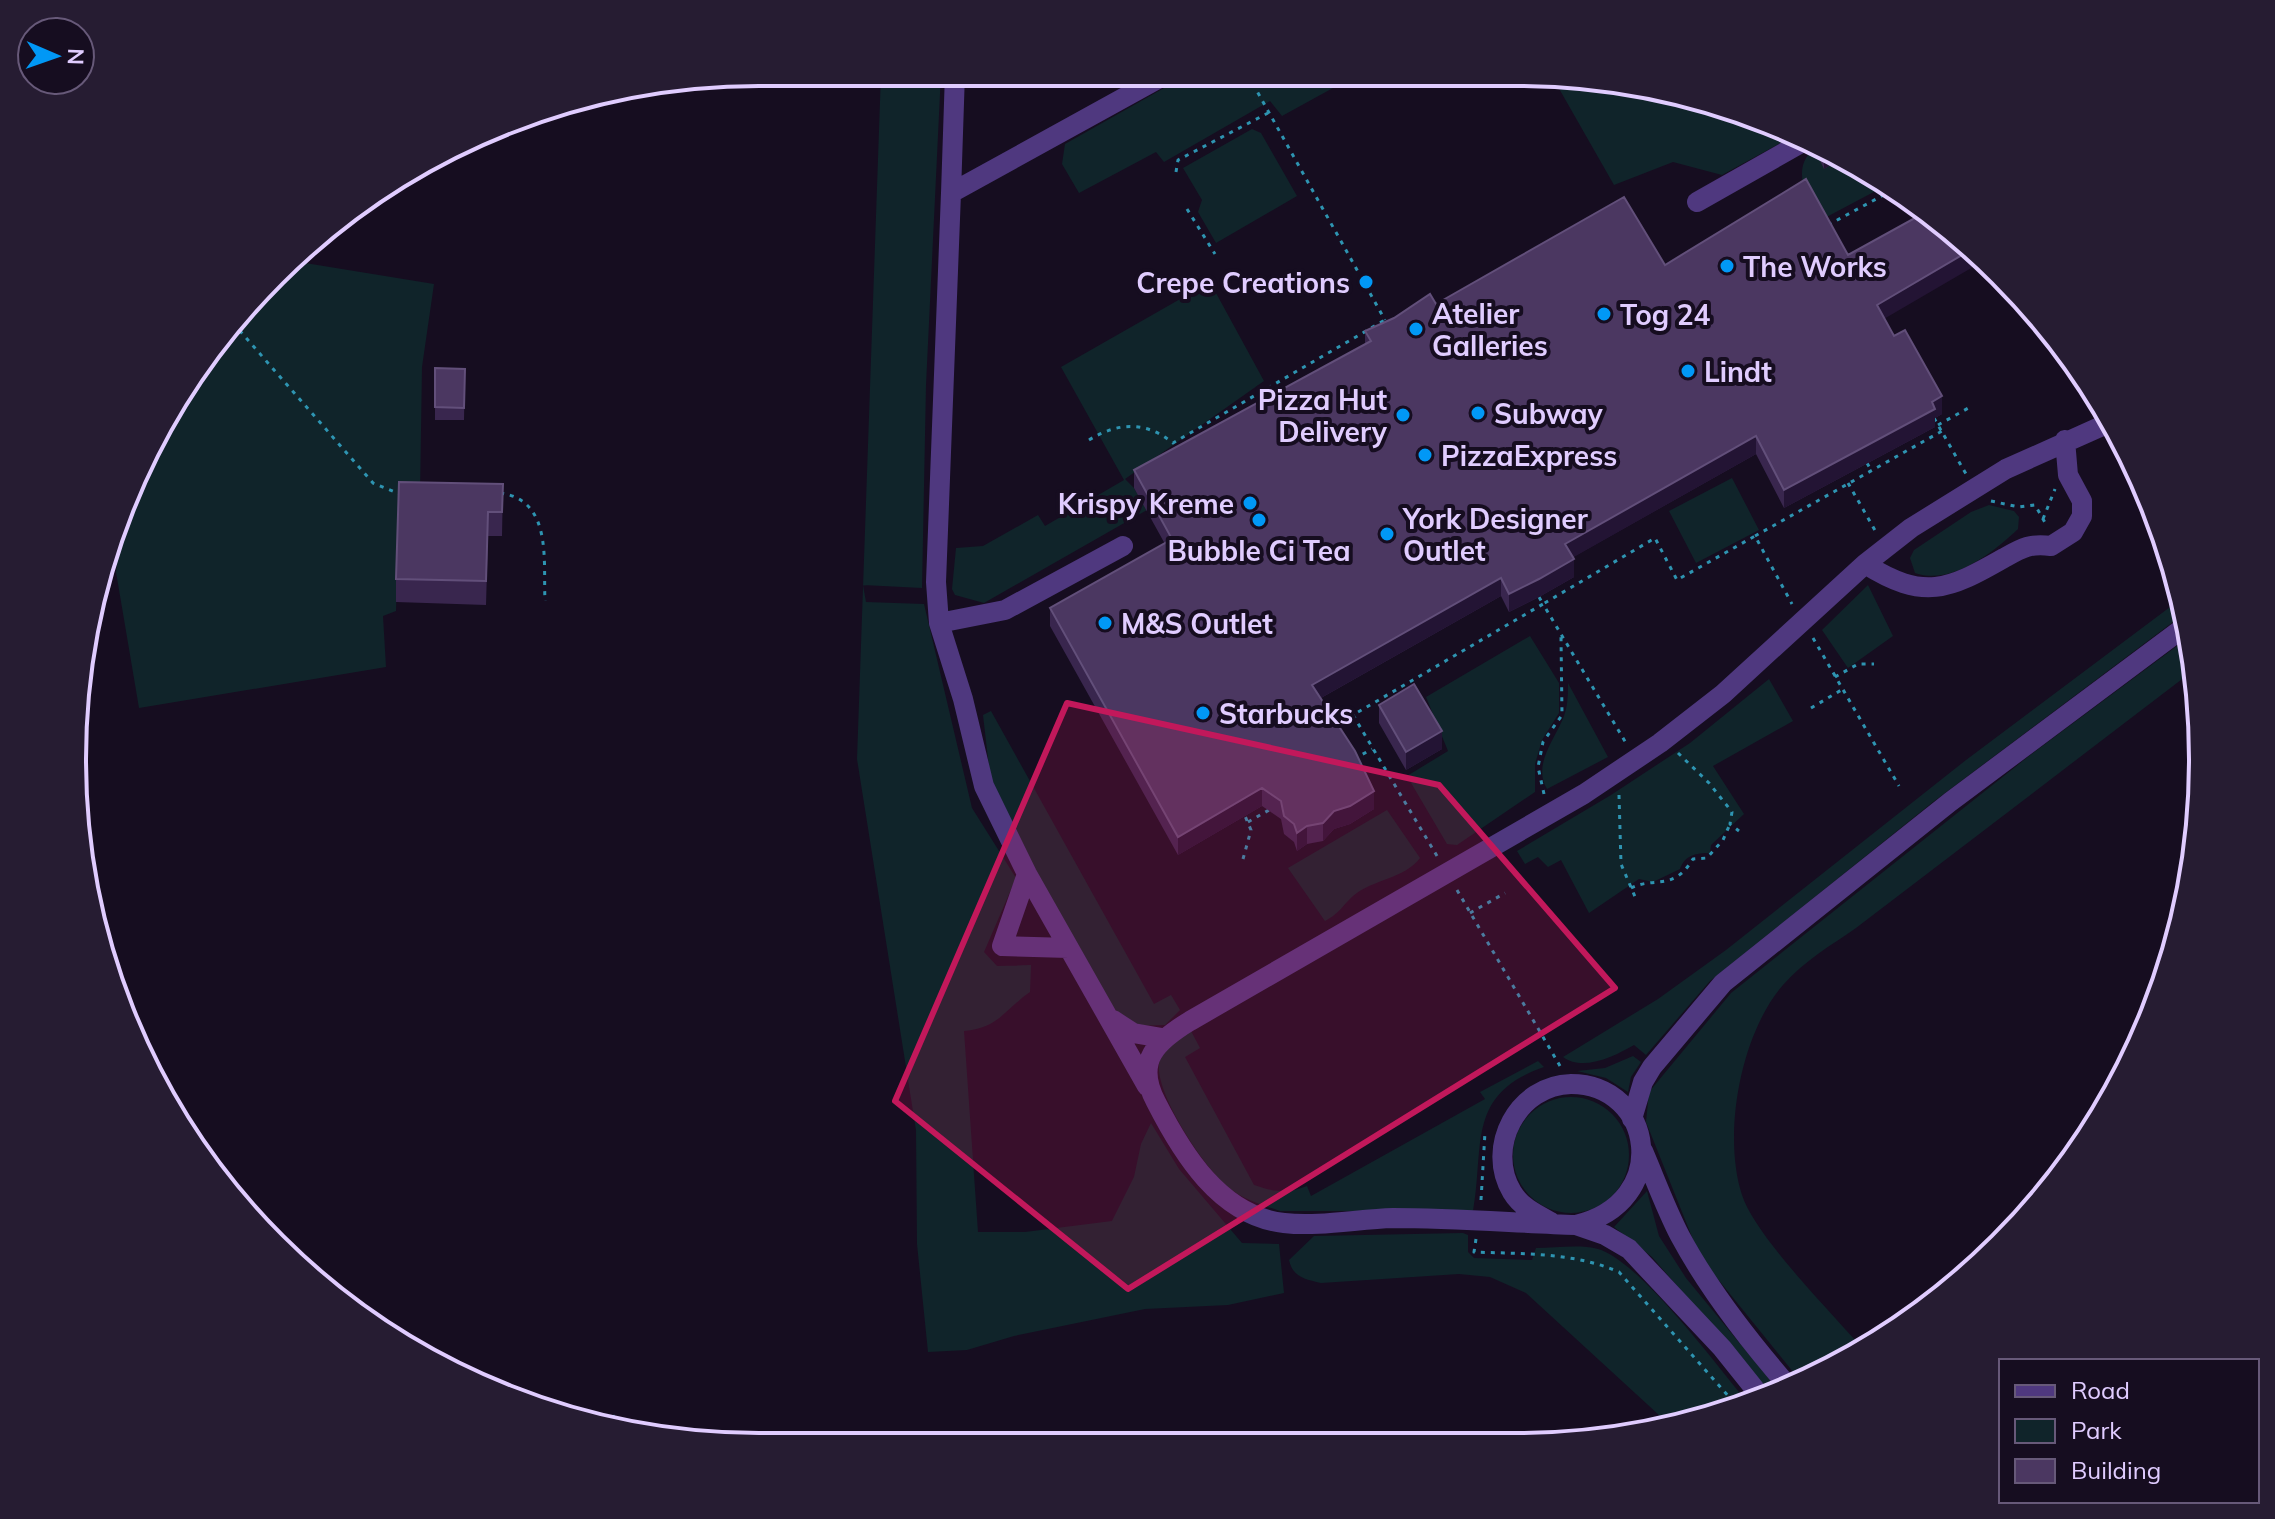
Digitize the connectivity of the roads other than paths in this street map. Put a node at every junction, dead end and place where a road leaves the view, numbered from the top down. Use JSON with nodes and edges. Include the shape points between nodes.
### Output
{"nodes":[{"id":1,"x":955,"y":86,"type":"edge"},
{"id":2,"x":1145,"y":86,"type":"edge"},
{"id":3,"x":1794,"y":147,"type":"edge"},
{"id":4,"x":951,"y":193,"type":"junction"},
{"id":5,"x":1697,"y":202,"type":"dead end"},
{"id":6,"x":2101,"y":426,"type":"edge"},
{"id":7,"x":2065,"y":440,"type":"junction"},
{"id":8,"x":1123,"y":546,"type":"dead end"},
{"id":9,"x":1865,"y":564,"type":"junction"},
{"id":10,"x":939,"y":623,"type":"junction"},
{"id":11,"x":2177,"y":633,"type":"edge"},
{"id":12,"x":1027,"y":874,"type":"junction"},
{"id":13,"x":1069,"y":948,"type":"junction"},
{"id":14,"x":1109,"y":1018,"type":"junction"},
{"id":15,"x":1162,"y":1038,"type":"junction"},
{"id":16,"x":1147,"y":1086,"type":"junction"},
{"id":17,"x":1632,"y":1119,"type":"junction"},
{"id":18,"x":1641,"y":1147,"type":"junction"},
{"id":19,"x":1551,"y":1222,"type":"junction"},
{"id":20,"x":1576,"y":1225,"type":"junction"},
{"id":21,"x":1782,"y":1378,"type":"edge"},
{"id":22,"x":1755,"y":1389,"type":"edge"}],
"edges":[{"from":1,"to":4,"type":"street"},
{"from":2,"to":4,"type":"street"},
{"from":3,"to":5,"type":"street"},
{"from":4,"to":10,"type":"street","via":[[936,582]]},
{"from":6,"to":7,"type":"street"},
{"from":7,"to":9,"type":"street","via":[[1974,488]]},
{"from":7,"to":9,"type":"street","via":[[2068,475],[2082,501],[2082,516],[2073,532],[2052,533],[2051,546],[2031,543],[1943,588],[1913,588]]},
{"from":8,"to":10,"type":"street","via":[[1005,610]]},
{"from":9,"to":15,"type":"street","via":[[1723,694],[1636,760]]},
{"from":10,"to":12,"type":"street","via":[[984,786]]},
{"from":11,"to":17,"type":"street","via":[[1950,802],[1723,983],[1647,1074]]},
{"from":12,"to":13,"type":"street"},
{"from":12,"to":13,"type":"street","via":[[1002,946]]},
{"from":13,"to":14,"type":"street"},
{"from":14,"to":15,"type":"street","via":[[1133,1033]]},
{"from":14,"to":16,"type":"street"},
{"from":15,"to":16,"type":"street","via":[[1150,1056]]},
{"from":16,"to":19,"type":"street","via":[[1205,1182],[1246,1210],[1283,1223],[1395,1218]]},
{"from":17,"to":18,"type":"street"},
{"from":17,"to":19,"type":"street","via":[[1616,1100],[1595,1088],[1570,1084],[1546,1089],[1525,1102],[1502,1145],[1503,1169],[1512,1192]]},
{"from":18,"to":20,"type":"street","via":[[1640,1170],[1618,1208]]},
{"from":18,"to":21,"type":"street","via":[[1696,1263]]},
{"from":19,"to":20,"type":"street"},
{"from":20,"to":22,"type":"street","via":[[1629,1249]]}]}
